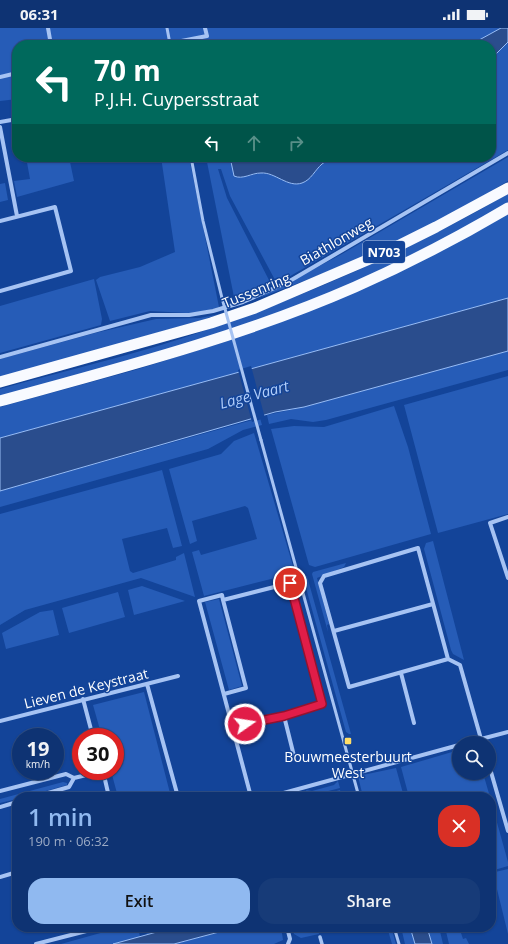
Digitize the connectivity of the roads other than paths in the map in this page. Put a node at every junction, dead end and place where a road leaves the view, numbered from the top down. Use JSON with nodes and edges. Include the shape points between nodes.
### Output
{"nodes":[{"id":1,"x":48,"y":28,"type":"edge"},
{"id":2,"x":167,"y":28,"type":"edge"},
{"id":3,"x":205,"y":28,"type":"edge"},
{"id":4,"x":50,"y":40,"type":"edge"},
{"id":5,"x":169,"y":40,"type":"edge"},
{"id":6,"x":188,"y":40,"type":"edge"},
{"id":7,"x":12,"y":74,"type":"edge"},
{"id":8,"x":0,"y":77,"type":"edge"},
{"id":9,"x":12,"y":120,"type":"edge"},
{"id":10,"x":0,"y":122,"type":"edge"},
{"id":11,"x":0,"y":127,"type":"edge"},
{"id":12,"x":508,"y":153,"type":"edge"},
{"id":13,"x":496,"y":160,"type":"edge"},
{"id":14,"x":192,"y":162,"type":"edge"},
{"id":15,"x":493,"y":162,"type":"edge"},
{"id":16,"x":508,"y":188,"type":"edge"},
{"id":17,"x":508,"y":208,"type":"edge"},
{"id":18,"x":17,"y":216,"type":"junction"},
{"id":19,"x":0,"y":221,"type":"edge"},
{"id":20,"x":0,"y":291,"type":"edge"},
{"id":21,"x":0,"y":357,"type":"edge"},
{"id":22,"x":0,"y":382,"type":"edge"},
{"id":23,"x":0,"y":401,"type":"edge"},
{"id":24,"x":508,"y":518,"type":"edge"},
{"id":25,"x":508,"y":578,"type":"edge"},
{"id":26,"x":223,"y":600,"type":"junction"},
{"id":27,"x":433,"y":604,"type":"junction"},
{"id":28,"x":334,"y":631,"type":"junction"},
{"id":29,"x":448,"y":660,"type":"junction"},
{"id":30,"x":401,"y":673,"type":"junction"},
{"id":31,"x":178,"y":676,"type":"dead end"},
{"id":32,"x":147,"y":684,"type":"junction"},
{"id":33,"x":224,"y":694,"type":"junction"},
{"id":34,"x":83,"y":699,"type":"junction"},
{"id":35,"x":284,"y":716,"type":"junction"},
{"id":36,"x":0,"y":721,"type":"edge"},
{"id":37,"x":414,"y":723,"type":"dead end"},
{"id":38,"x":232,"y":727,"type":"junction"},
{"id":39,"x":91,"y":728,"type":"edge"},
{"id":40,"x":508,"y":732,"type":"edge"},
{"id":41,"x":481,"y":736,"type":"edge"},
{"id":42,"x":496,"y":736,"type":"edge"},
{"id":43,"x":452,"y":747,"type":"edge"},
{"id":44,"x":294,"y":756,"type":"dead end"},
{"id":45,"x":353,"y":774,"type":"junction"},
{"id":46,"x":72,"y":777,"type":"edge"},
{"id":47,"x":73,"y":780,"type":"edge"},
{"id":48,"x":105,"y":780,"type":"edge"},
{"id":49,"x":494,"y":780,"type":"edge"},
{"id":50,"x":0,"y":792,"type":"edge"},
{"id":51,"x":52,"y":792,"type":"edge"},
{"id":52,"x":108,"y":792,"type":"edge"},
{"id":53,"x":177,"y":792,"type":"edge"},
{"id":54,"x":250,"y":792,"type":"edge"},
{"id":55,"x":286,"y":792,"type":"edge"},
{"id":56,"x":358,"y":792,"type":"edge"},
{"id":57,"x":12,"y":803,"type":"edge"},
{"id":58,"x":0,"y":807,"type":"edge"},
{"id":59,"x":506,"y":816,"type":"edge"},
{"id":60,"x":508,"y":831,"type":"edge"},
{"id":61,"x":12,"y":873,"type":"edge"},
{"id":62,"x":0,"y":877,"type":"edge"},
{"id":63,"x":83,"y":932,"type":"edge"},
{"id":64,"x":288,"y":932,"type":"edge"},
{"id":65,"x":395,"y":932,"type":"edge"},
{"id":66,"x":320,"y":937,"type":"dead end"},
{"id":67,"x":291,"y":943,"type":"edge"},
{"id":68,"x":36,"y":944,"type":"edge"},
{"id":69,"x":322,"y":944,"type":"edge"},
{"id":70,"x":399,"y":944,"type":"edge"}],
"edges":[{"from":1,"to":4,"type":"street"},
{"from":2,"to":5,"type":"lane"},
{"from":3,"to":6,"type":"street","via":[[207,36]]},
{"from":7,"to":8,"type":"street"},
{"from":9,"to":10,"type":"street"},
{"from":11,"to":18,"type":"street"},
{"from":12,"to":13,"type":"street","name":"Biathlonweg"},
{"from":14,"to":45,"type":"lane","bridge":true,"via":[[222,298]]},
{"from":15,"to":21,"type":"street","name":"Biathlonweg","via":[[288,282],[253,298],[202,313],[151,315]]},
{"from":16,"to":22,"type":"highway","name":"Tussenring","number":"N703","via":[[386,252],[255,308],[211,323]]},
{"from":17,"to":23,"type":"highway","number":"N703","via":[[433,249],[355,287],[262,323],[173,353]]},
{"from":18,"to":19,"type":"street"},
{"from":18,"to":20,"type":"street","via":[[55,207],[71,271]]},
{"from":24,"to":25,"type":"street","via":[[490,522]]},
{"from":26,"to":33,"type":"street","via":[[246,688]]},
{"from":26,"to":33,"type":"street","via":[[222,595],[199,601]]},
{"from":26,"to":35,"type":"street","via":[[290,583],[322,704]]},
{"from":27,"to":28,"type":"street"},
{"from":27,"to":28,"type":"street","via":[[418,548],[324,576],[320,583]]},
{"from":27,"to":29,"type":"street"},
{"from":28,"to":30,"type":"street","via":[[349,687]]},
{"from":29,"to":30,"type":"street"},
{"from":29,"to":41,"type":"street","via":[[460,665]]},
{"from":30,"to":37,"type":"street"},
{"from":31,"to":32,"type":"street","name":"Lieven de Keystraat"},
{"from":32,"to":34,"type":"street","name":"Lieven de Keystraat"},
{"from":32,"to":53,"type":"street"},
{"from":33,"to":38,"type":"street"},
{"from":34,"to":36,"type":"street","name":"Lieven de Keystraat"},
{"from":34,"to":39,"type":"street"},
{"from":35,"to":38,"type":"street"},
{"from":35,"to":44,"type":"street"},
{"from":38,"to":54,"type":"street"},
{"from":40,"to":42,"type":"street"},
{"from":43,"to":45,"type":"street"},
{"from":45,"to":55,"type":"street"},
{"from":45,"to":56,"type":"lane"},
{"from":46,"to":50,"type":"street","via":[[66,774]]},
{"from":47,"to":51,"type":"street","via":[[69,787]]},
{"from":48,"to":52,"type":"street"},
{"from":49,"to":59,"type":"street"},
{"from":57,"to":58,"type":"street"},
{"from":59,"to":60,"type":"street"},
{"from":61,"to":62,"type":"street"},
{"from":63,"to":68,"type":"street"},
{"from":64,"to":67,"type":"street"},
{"from":65,"to":70,"type":"lane"},
{"from":66,"to":69,"type":"street"}]}
